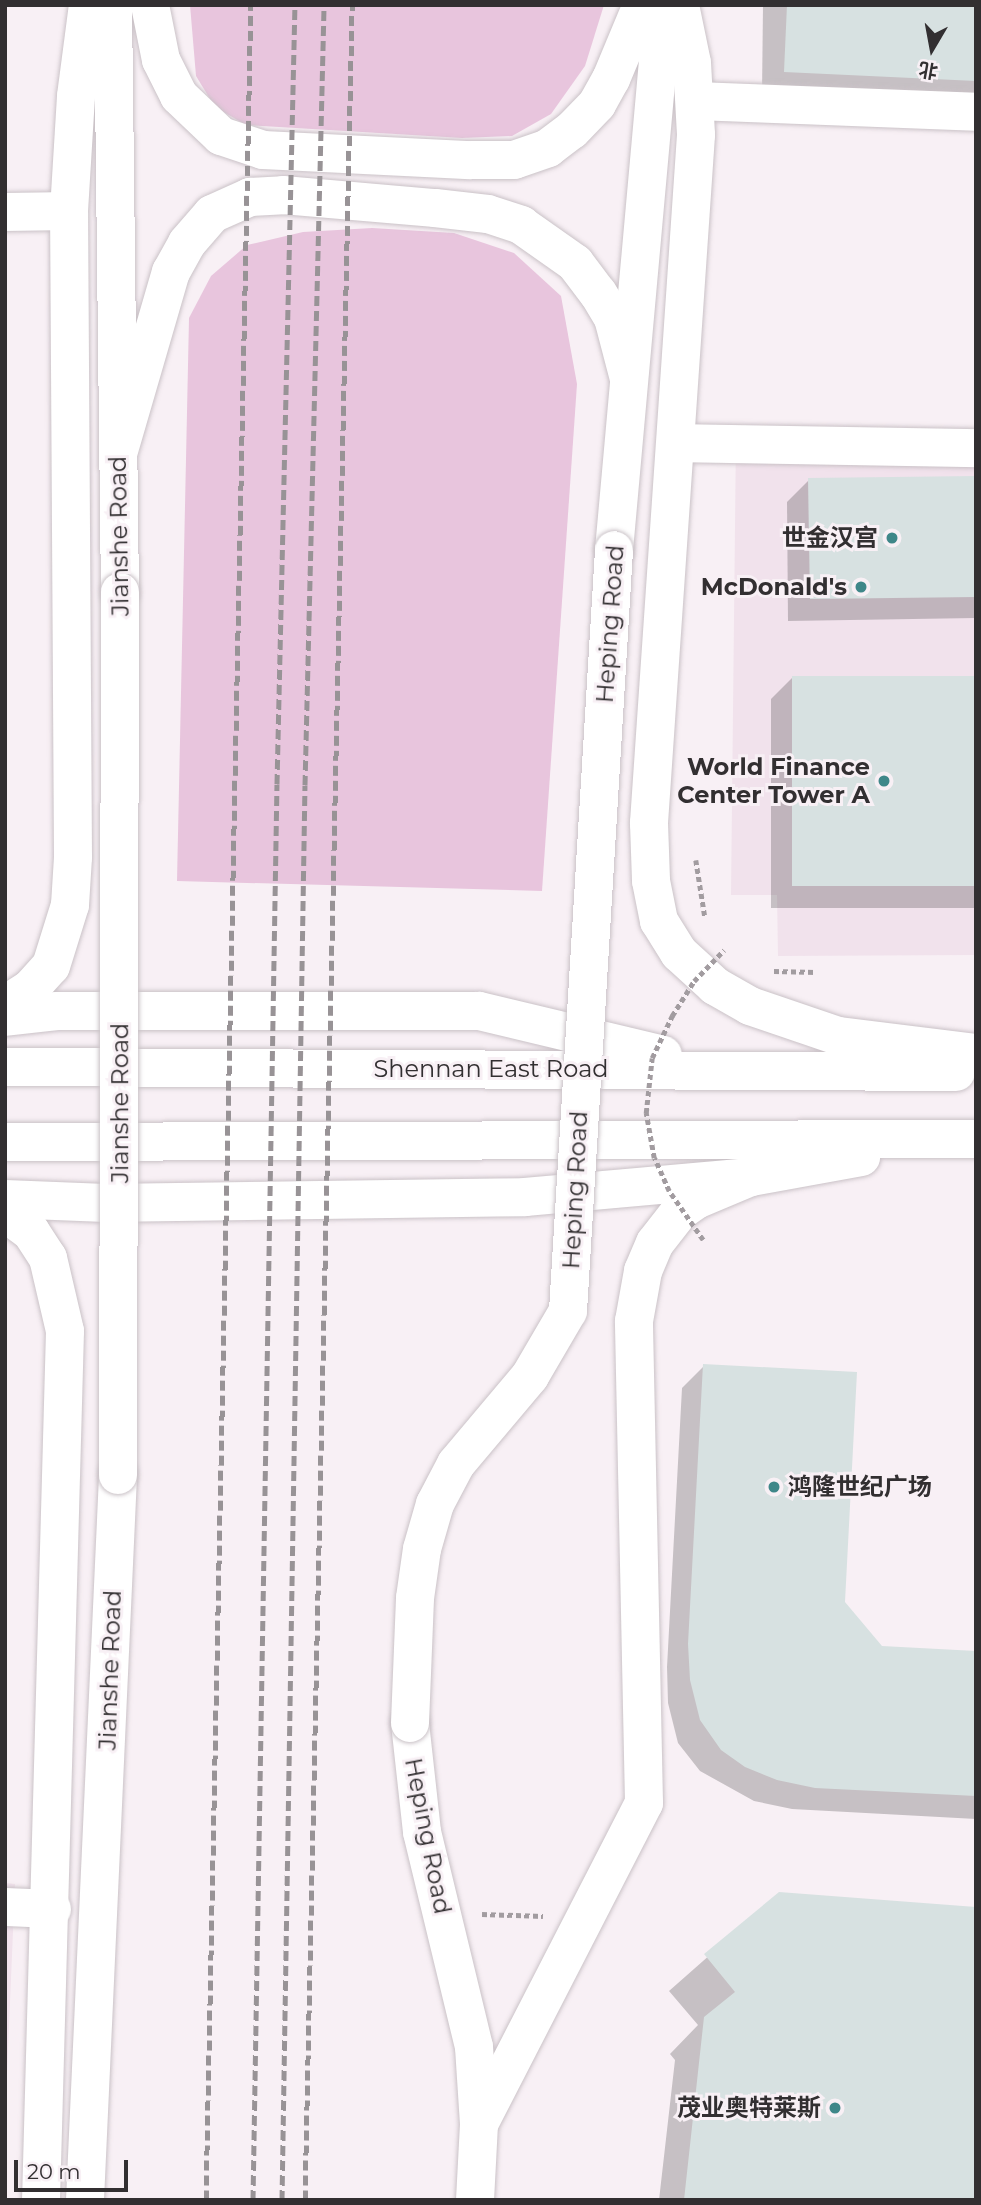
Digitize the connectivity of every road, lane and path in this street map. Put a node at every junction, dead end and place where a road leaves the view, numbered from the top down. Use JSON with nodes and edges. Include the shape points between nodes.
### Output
{"nodes":[{"id":1,"x":88,"y":5,"type":"edge"},
{"id":2,"x":113,"y":5,"type":"edge"},
{"id":3,"x":150,"y":5,"type":"edge"},
{"id":4,"x":642,"y":5,"type":"edge"},
{"id":5,"x":663,"y":5,"type":"edge"},
{"id":6,"x":680,"y":5,"type":"edge"},
{"id":7,"x":696,"y":101,"type":"junction"},
{"id":8,"x":976,"y":112,"type":"edge"},
{"id":9,"x":69,"y":211,"type":"junction"},
{"id":10,"x":5,"y":212,"type":"edge"},
{"id":11,"x":629,"y":379,"type":"junction"},
{"id":12,"x":676,"y":443,"type":"junction"},
{"id":13,"x":976,"y":448,"type":"edge"},
{"id":14,"x":118,"y":454,"type":"junction"},
{"id":15,"x":696,"y":860,"type":"dead end"},
{"id":16,"x":712,"y":930,"type":"dead end"},
{"id":17,"x":718,"y":940,"type":"dead end"},
{"id":18,"x":724,"y":950,"type":"junction"},
{"id":19,"x":734,"y":955,"type":"dead end"},
{"id":20,"x":765,"y":969,"type":"dead end"},
{"id":21,"x":816,"y":972,"type":"dead end"},
{"id":22,"x":5,"y":1005,"type":"edge"},
{"id":23,"x":5,"y":1017,"type":"edge"},
{"id":24,"x":976,"y":1053,"type":"edge"},
{"id":25,"x":5,"y":1067,"type":"edge"},
{"id":26,"x":726,"y":1070,"type":"junction"},
{"id":27,"x":976,"y":1072,"type":"edge"},
{"id":28,"x":970,"y":1139,"type":"edge"},
{"id":29,"x":5,"y":1142,"type":"edge"},
{"id":30,"x":751,"y":1177,"type":"junction"},
{"id":31,"x":5,"y":1199,"type":"edge"},
{"id":32,"x":5,"y":1213,"type":"edge"},
{"id":33,"x":703,"y":1240,"type":"dead end"},
{"id":34,"x":5,"y":1907,"type":"edge"},
{"id":35,"x":52,"y":1909,"type":"junction"},
{"id":36,"x":467,"y":1913,"type":"dead end"},
{"id":37,"x":551,"y":1916,"type":"dead end"},
{"id":38,"x":479,"y":2124,"type":"junction"},
{"id":39,"x":88,"y":2157,"type":"junction"},
{"id":40,"x":41,"y":2200,"type":"edge"},
{"id":41,"x":85,"y":2200,"type":"edge"},
{"id":42,"x":102,"y":2200,"type":"edge"},
{"id":43,"x":475,"y":2200,"type":"edge"}],
"edges":[{"from":1,"to":9,"type":"main road"},
{"from":2,"to":14,"type":"main road","name":"Jianshe Road"},
{"from":3,"to":4,"type":"main road","via":[[161,60],[178,96],[221,136],[263,150],[471,160],[514,160],[548,148],[572,130],[597,104]]},
{"from":5,"to":11,"type":"main road","name":"Heping Road"},
{"from":6,"to":7,"type":"main road"},
{"from":7,"to":8,"type":"main road"},
{"from":7,"to":12,"type":"main road"},
{"from":9,"to":10,"type":"main road"},
{"from":9,"to":22,"type":"main road","via":[[70,905],[51,965],[30,989]]},
{"from":11,"to":14,"type":"main road","via":[[613,318],[598,293],[575,263],[521,225],[488,214],[435,208],[295,196],[250,197],[212,214],[187,243],[171,272]]},
{"from":11,"to":38,"type":"main road","name":"Heping Road","bridge":true,"via":[[614,550],[568,1311],[530,1376],[456,1464],[435,1504],[415,1598],[410,1723],[422,1832],[474,2047]]},
{"from":12,"to":13,"type":"main road"},
{"from":12,"to":24,"type":"main road","via":[[649,823],[659,921],[679,953],[715,986],[750,1006],[838,1036]]},
{"from":14,"to":39,"type":"main road","name":"Jianshe Road","bridge":true,"via":[[118,1475]]},
{"from":15,"to":16,"type":"path","via":[[698,893]]},
{"from":17,"to":18,"type":"path"},
{"from":18,"to":19,"type":"path"},
{"from":18,"to":33,"type":"path","bridge":true,"via":[[694,981],[671,1016],[652,1058],[646,1113],[654,1157],[664,1180]]},
{"from":20,"to":21,"type":"path"},
{"from":23,"to":26,"type":"main road","via":[[57,1011],[479,1011]]},
{"from":25,"to":26,"type":"main road","name":"Shennan East Road"},
{"from":26,"to":27,"type":"main road","name":"Shennan East Road"},
{"from":28,"to":29,"type":"main road"},
{"from":28,"to":30,"type":"main road"},
{"from":30,"to":31,"type":"main road","via":[[525,1197]]},
{"from":30,"to":38,"type":"main road","via":[[678,1212],[655,1242],[643,1271],[634,1321],[644,1803]]},
{"from":32,"to":35,"type":"main road","via":[[31,1232],[48,1258],[65,1331]]},
{"from":34,"to":35,"type":"main road"},
{"from":35,"to":40,"type":"main road"},
{"from":36,"to":37,"type":"path"},
{"from":38,"to":43,"type":"main road","name":"Heping Road"},
{"from":39,"to":41,"type":"main road","name":"Jianshe Road"},
{"from":39,"to":42,"type":"main road"}]}
